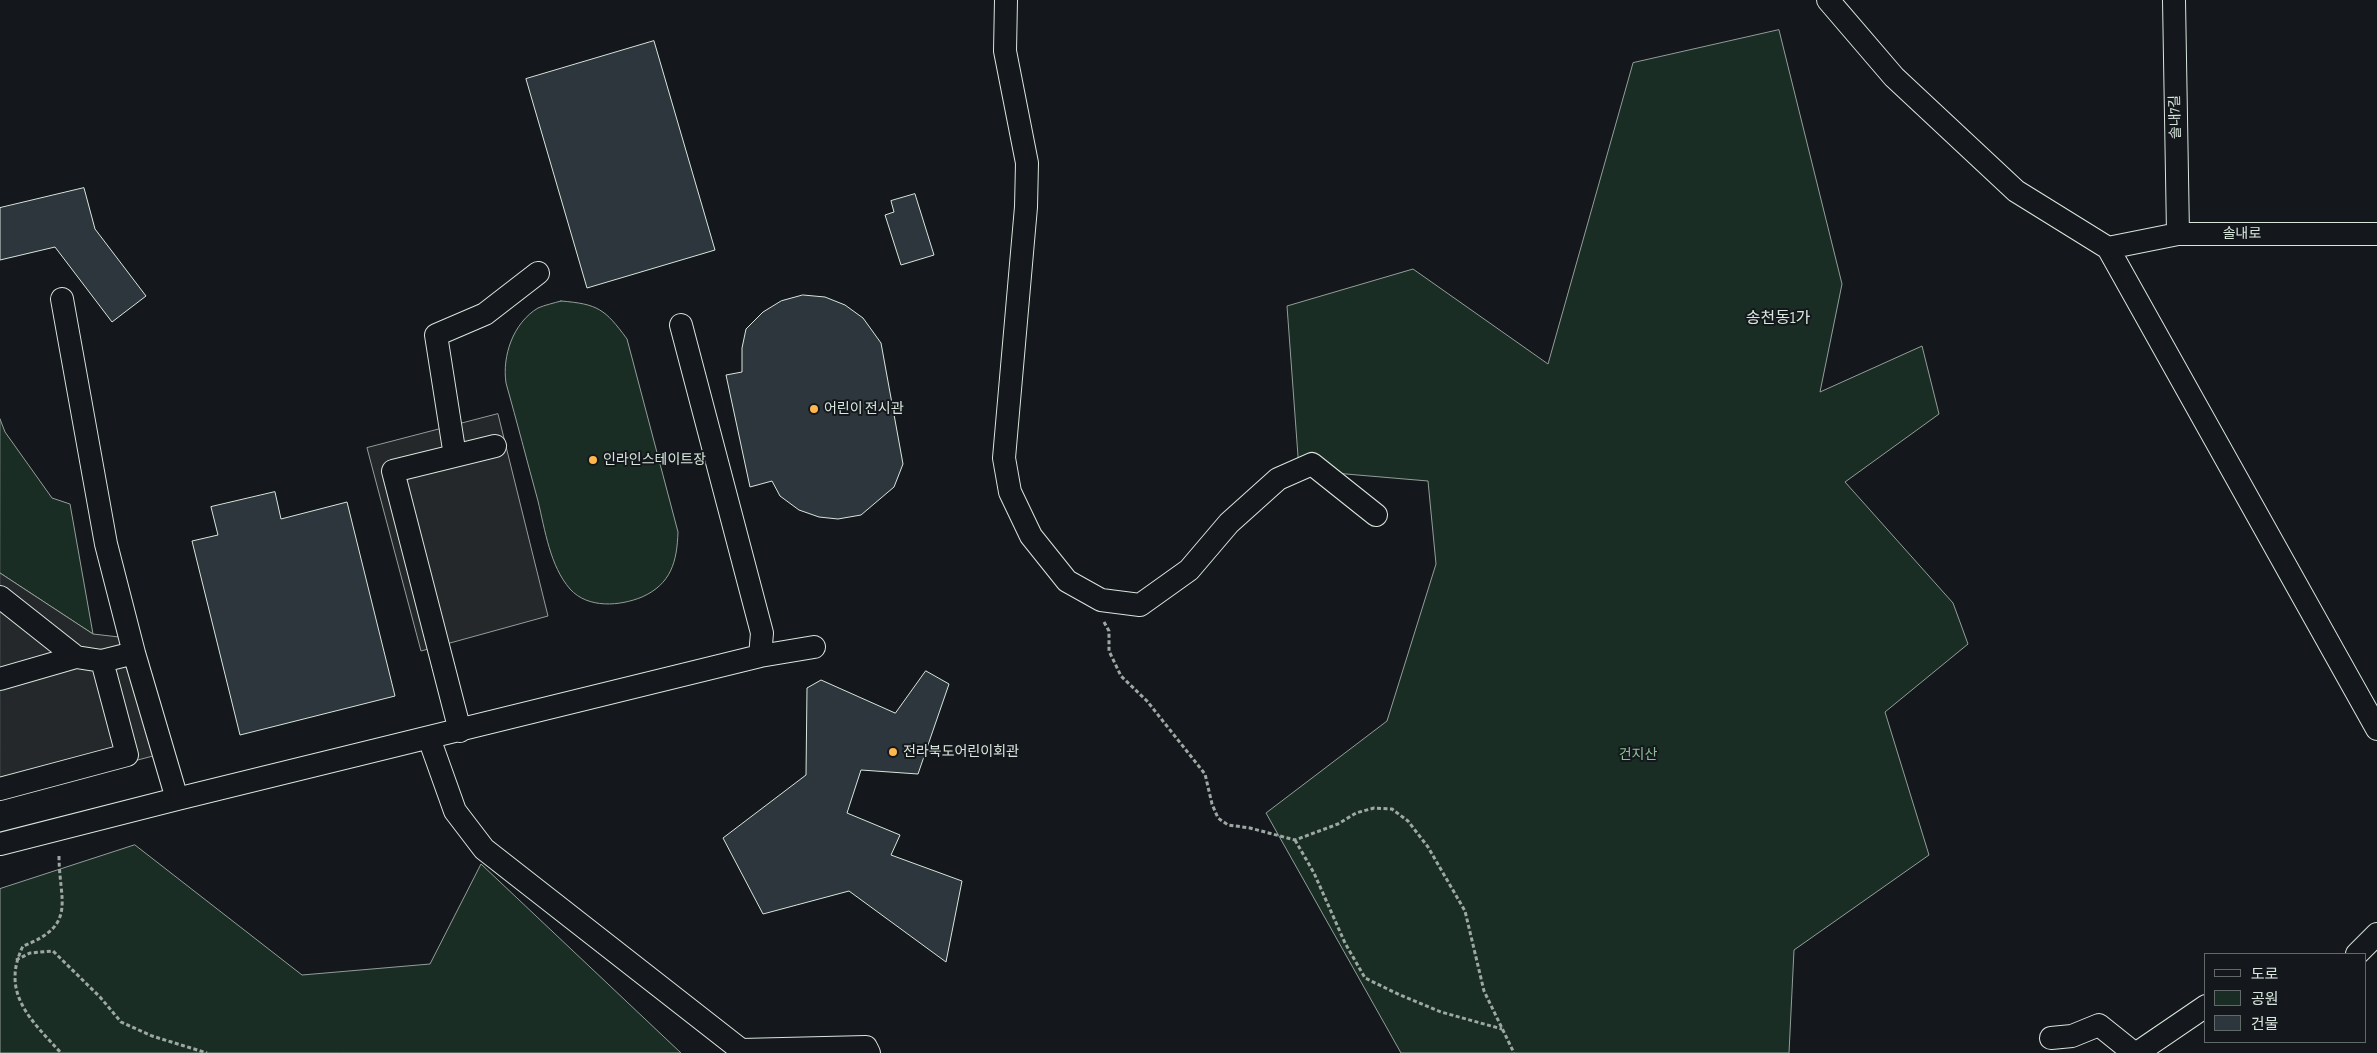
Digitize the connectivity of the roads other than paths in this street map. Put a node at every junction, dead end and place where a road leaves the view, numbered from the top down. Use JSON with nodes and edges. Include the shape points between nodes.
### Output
{"nodes":[{"id":1,"x":1006,"y":0,"type":"edge"},
{"id":2,"x":1828,"y":0,"type":"edge"},
{"id":3,"x":2174,"y":0,"type":"edge"},
{"id":4,"x":2178,"y":234,"type":"junction"},
{"id":5,"x":2377,"y":234,"type":"edge"},
{"id":6,"x":2108,"y":248,"type":"junction"},
{"id":7,"x":538,"y":273,"type":"dead end"},
{"id":8,"x":62,"y":299,"type":"dead end"},
{"id":9,"x":681,"y":325,"type":"dead end"},
{"id":10,"x":495,"y":446,"type":"dead end"},
{"id":11,"x":455,"y":456,"type":"junction"},
{"id":12,"x":1376,"y":515,"type":"dead end"},
{"id":13,"x":0,"y":597,"type":"edge"},
{"id":14,"x":814,"y":647,"type":"dead end"},
{"id":15,"x":134,"y":654,"type":"junction"},
{"id":16,"x":760,"y":656,"type":"junction"},
{"id":17,"x":76,"y":657,"type":"junction"},
{"id":18,"x":102,"y":661,"type":"junction"},
{"id":19,"x":0,"y":679,"type":"edge"},
{"id":20,"x":2377,"y":729,"type":"edge"},
{"id":21,"x":460,"y":731,"type":"junction"},
{"id":22,"x":429,"y":738,"type":"junction"},
{"id":23,"x":0,"y":788,"type":"edge"},
{"id":24,"x":177,"y":799,"type":"junction"},
{"id":25,"x":0,"y":844,"type":"edge"},
{"id":26,"x":2377,"y":934,"type":"edge"},
{"id":27,"x":2358,"y":953,"type":"edge"},
{"id":28,"x":2204,"y":1007,"type":"edge"},
{"id":29,"x":2051,"y":1038,"type":"dead end"},
{"id":30,"x":870,"y":1053,"type":"edge"},
{"id":31,"x":2136,"y":1053,"type":"edge"}],
"edges":[{"from":1,"to":12,"type":"street","via":[[1005,51],[1027,163],[1004,458],[1010,492],[1031,536],[1067,581],[1101,600],[1140,604],[1189,570],[1229,523],[1278,478],[1312,464]]},
{"from":2,"to":6,"type":"street","via":[[1894,77],[2016,191]]},
{"from":3,"to":4,"type":"street","name":"솔내7길"},
{"from":4,"to":5,"type":"street","name":"솔내로"},
{"from":4,"to":6,"type":"street","name":"솔내로"},
{"from":6,"to":20,"type":"street"},
{"from":7,"to":11,"type":"street","via":[[485,314],[436,335]]},
{"from":8,"to":15,"type":"street","via":[[106,544]]},
{"from":9,"to":16,"type":"street","via":[[762,633]]},
{"from":10,"to":11,"type":"street"},
{"from":11,"to":21,"type":"street","via":[[394,471]]},
{"from":13,"to":17,"type":"street"},
{"from":14,"to":16,"type":"street"},
{"from":15,"to":18,"type":"street"},
{"from":15,"to":24,"type":"street"},
{"from":16,"to":21,"type":"street"},
{"from":17,"to":18,"type":"street"},
{"from":17,"to":19,"type":"street"},
{"from":18,"to":23,"type":"street","via":[[126,755]]},
{"from":21,"to":22,"type":"street"},
{"from":22,"to":24,"type":"street"},
{"from":22,"to":30,"type":"street","via":[[455,811],[484,849],[741,1050],[866,1047]]},
{"from":24,"to":25,"type":"street"},
{"from":26,"to":27,"type":"street"},
{"from":28,"to":31,"type":"street"},
{"from":29,"to":31,"type":"street","via":[[2072,1036],[2099,1025]]}]}
